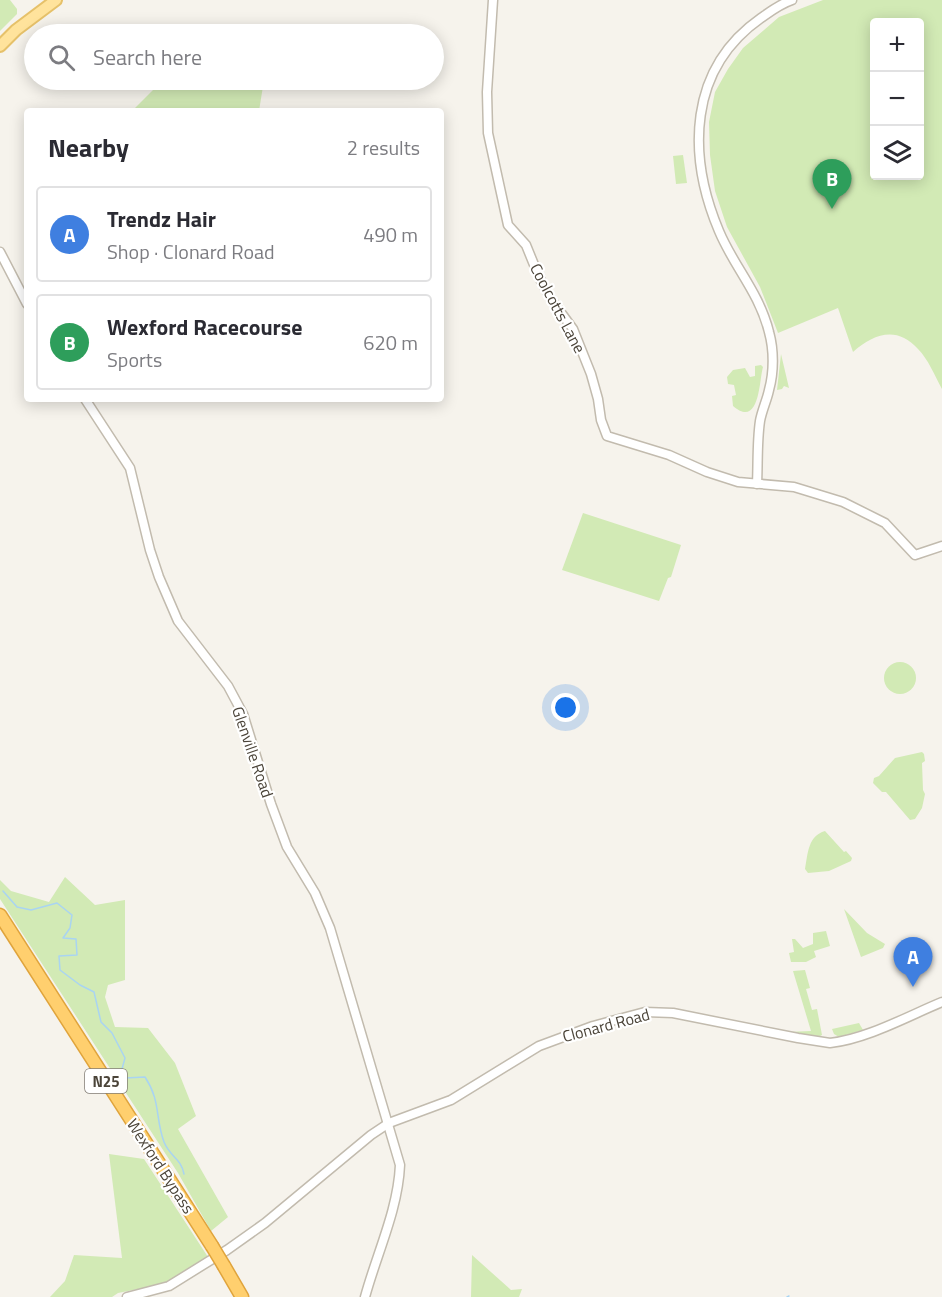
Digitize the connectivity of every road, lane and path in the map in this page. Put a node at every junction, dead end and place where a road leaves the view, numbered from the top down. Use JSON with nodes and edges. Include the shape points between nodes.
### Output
{"nodes":[{"id":1,"x":56,"y":0,"type":"edge"},
{"id":2,"x":493,"y":0,"type":"edge"},
{"id":3,"x":792,"y":0,"type":"edge"},
{"id":4,"x":0,"y":46,"type":"edge"},
{"id":5,"x":0,"y":252,"type":"edge"},
{"id":6,"x":24,"y":298,"type":"edge"},
{"id":7,"x":86,"y":402,"type":"edge"},
{"id":8,"x":757,"y":484,"type":"junction"},
{"id":9,"x":942,"y":546,"type":"edge"},
{"id":10,"x":0,"y":915,"type":"edge"},
{"id":11,"x":942,"y":1002,"type":"edge"},
{"id":12,"x":389,"y":1123,"type":"junction"},
{"id":13,"x":127,"y":1297,"type":"edge"},
{"id":14,"x":242,"y":1297,"type":"edge"},
{"id":15,"x":365,"y":1297,"type":"edge"}],
"edges":[{"from":1,"to":4,"type":"main road"},
{"from":2,"to":8,"type":"street","name":"Coolcotts Lane","via":[[488,133],[508,225],[526,245],[551,299],[573,329],[591,374],[607,436],[669,455],[738,483]]},
{"from":3,"to":8,"type":"street","via":[[747,28],[733,43],[711,78],[699,119],[704,186],[718,230],[757,298],[770,333],[773,358],[770,390],[760,420]]},
{"from":5,"to":6,"type":"street"},
{"from":7,"to":12,"type":"street","name":"Glenville Road","via":[[129,468],[150,550],[178,621],[228,686],[243,714],[287,847],[315,893],[330,928]]},
{"from":8,"to":9,"type":"street","name":"Coolcotts Lane","via":[[794,487],[843,502],[885,523],[915,555]]},
{"from":10,"to":14,"type":"highway","name":"Wexford Bypass","number":"N25","bridge":true},
{"from":11,"to":12,"type":"street","name":"Clonard Road","via":[[867,1033],[830,1043],[673,1013],[645,1012],[539,1046],[451,1100]]},
{"from":12,"to":13,"type":"street","name":"Clonard Road","via":[[227,1250],[169,1286]]},
{"from":12,"to":15,"type":"street","name":"Glenville Road","via":[[400,1165],[399,1183]]}]}
